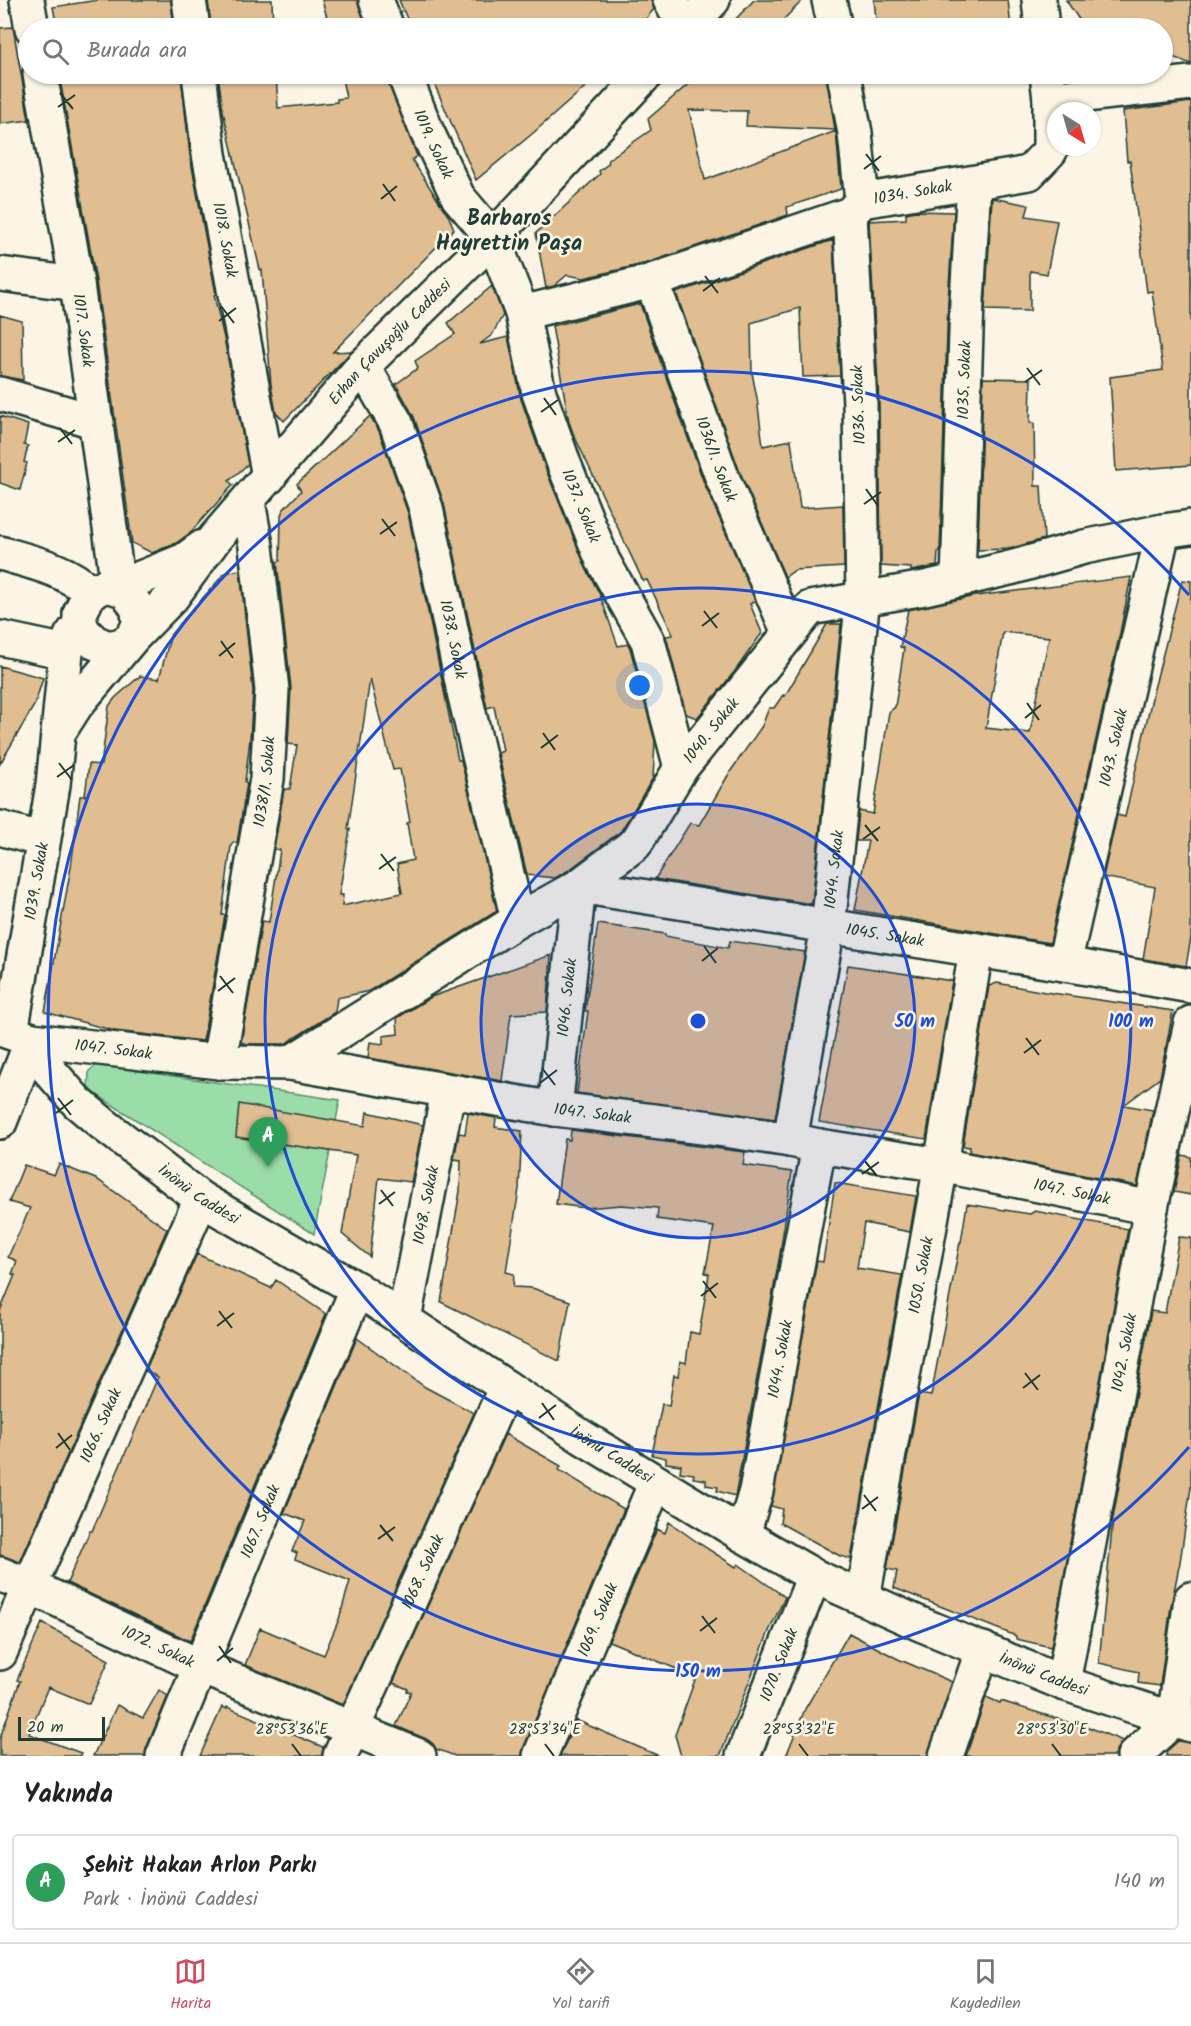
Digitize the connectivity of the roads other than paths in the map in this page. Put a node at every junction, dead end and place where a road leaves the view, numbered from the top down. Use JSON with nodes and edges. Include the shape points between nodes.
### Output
{"nodes":[{"id":1,"x":27,"y":0,"type":"edge"},
{"id":2,"x":189,"y":0,"type":"edge"},
{"id":3,"x":376,"y":0,"type":"edge"},
{"id":4,"x":670,"y":0,"type":"edge"},
{"id":5,"x":713,"y":0,"type":"edge"},
{"id":6,"x":829,"y":0,"type":"edge"},
{"id":7,"x":1039,"y":0,"type":"edge"},
{"id":8,"x":30,"y":18,"type":"edge"},
{"id":9,"x":192,"y":18,"type":"edge"},
{"id":10,"x":383,"y":18,"type":"edge"},
{"id":11,"x":680,"y":18,"type":"edge"},
{"id":12,"x":696,"y":18,"type":"edge"},
{"id":13,"x":833,"y":18,"type":"edge"},
{"id":14,"x":1041,"y":18,"type":"edge"},
{"id":15,"x":1173,"y":83,"type":"edge"},
{"id":16,"x":1191,"y":83,"type":"edge"},
{"id":17,"x":42,"y":84,"type":"edge"},
{"id":18,"x":200,"y":84,"type":"edge"},
{"id":19,"x":408,"y":84,"type":"edge"},
{"id":20,"x":637,"y":84,"type":"edge"},
{"id":21,"x":846,"y":84,"type":"edge"},
{"id":22,"x":1144,"y":84,"type":"edge"},
{"id":23,"x":1049,"y":86,"type":"edge"},
{"id":24,"x":974,"y":183,"type":"junction"},
{"id":25,"x":856,"y":207,"type":"junction"},
{"id":26,"x":493,"y":238,"type":"junction"},
{"id":27,"x":0,"y":274,"type":"edge"},
{"id":28,"x":652,"y":280,"type":"junction"},
{"id":29,"x":77,"y":284,"type":"junction"},
{"id":30,"x":522,"y":313,"type":"junction"},
{"id":31,"x":363,"y":366,"type":"junction"},
{"id":32,"x":0,"y":394,"type":"edge"},
{"id":33,"x":97,"y":422,"type":"junction"},
{"id":34,"x":268,"y":477,"type":"junction"},
{"id":35,"x":248,"y":502,"type":"junction"},
{"id":36,"x":1177,"y":529,"type":"edge"},
{"id":37,"x":215,"y":538,"type":"junction"},
{"id":38,"x":0,"y":554,"type":"edge"},
{"id":39,"x":958,"y":580,"type":"junction"},
{"id":40,"x":104,"y":589,"type":"junction"},
{"id":41,"x":863,"y":597,"type":"junction"},
{"id":42,"x":789,"y":633,"type":"junction"},
{"id":43,"x":133,"y":637,"type":"junction"},
{"id":44,"x":0,"y":638,"type":"edge"},
{"id":45,"x":73,"y":638,"type":"junction"},
{"id":46,"x":60,"y":730,"type":"junction"},
{"id":47,"x":681,"y":768,"type":"junction"},
{"id":48,"x":0,"y":828,"type":"edge"},
{"id":49,"x":43,"y":840,"type":"junction"},
{"id":50,"x":579,"y":886,"type":"junction"},
{"id":51,"x":518,"y":920,"type":"junction"},
{"id":52,"x":828,"y":927,"type":"junction"},
{"id":53,"x":976,"y":950,"type":"junction"},
{"id":54,"x":1064,"y":964,"type":"junction"},
{"id":55,"x":1191,"y":986,"type":"edge"},
{"id":56,"x":1191,"y":1023,"type":"edge"},
{"id":57,"x":14,"y":1033,"type":"edge"},
{"id":58,"x":219,"y":1062,"type":"junction"},
{"id":59,"x":290,"y":1063,"type":"junction"},
{"id":60,"x":448,"y":1092,"type":"junction"},
{"id":61,"x":555,"y":1109,"type":"junction"},
{"id":62,"x":0,"y":1122,"type":"edge"},
{"id":63,"x":805,"y":1143,"type":"junction"},
{"id":64,"x":941,"y":1165,"type":"junction"},
{"id":65,"x":201,"y":1198,"type":"junction"},
{"id":66,"x":1151,"y":1208,"type":"junction"},
{"id":67,"x":357,"y":1289,"type":"junction"},
{"id":68,"x":404,"y":1319,"type":"junction"},
{"id":69,"x":506,"y":1387,"type":"junction"},
{"id":70,"x":656,"y":1482,"type":"junction"},
{"id":71,"x":743,"y":1535,"type":"junction"},
{"id":72,"x":814,"y":1576,"type":"junction"},
{"id":73,"x":14,"y":1580,"type":"edge"},
{"id":74,"x":863,"y":1598,"type":"junction"},
{"id":75,"x":1191,"y":1599,"type":"edge"},
{"id":76,"x":983,"y":1649,"type":"junction"},
{"id":77,"x":0,"y":1653,"type":"edge"},
{"id":78,"x":201,"y":1667,"type":"junction"},
{"id":79,"x":1063,"y":1683,"type":"junction"},
{"id":80,"x":1183,"y":1722,"type":"edge"},
{"id":81,"x":346,"y":1742,"type":"edge"},
{"id":82,"x":163,"y":1756,"type":"edge"},
{"id":83,"x":419,"y":1756,"type":"edge"},
{"id":84,"x":540,"y":1756,"type":"edge"},
{"id":85,"x":743,"y":1756,"type":"edge"},
{"id":86,"x":946,"y":1756,"type":"edge"},
{"id":87,"x":1134,"y":1756,"type":"edge"}],
"edges":[{"from":1,"to":8,"type":"street"},
{"from":2,"to":9,"type":"street"},
{"from":3,"to":10,"type":"street"},
{"from":4,"to":11,"type":"street"},
{"from":5,"to":12,"type":"street"},
{"from":6,"to":13,"type":"street"},
{"from":7,"to":14,"type":"street"},
{"from":15,"to":16,"type":"street","name":"1034. Sokak"},
{"from":17,"to":29,"type":"street","name":"1017. Sokak"},
{"from":18,"to":34,"type":"street","name":"1018. Sokak","via":[[209,154]]},
{"from":19,"to":26,"type":"street","name":"1019. Sokak","via":[[458,197]]},
{"from":20,"to":26,"type":"street","name":"Erhan Çavuşoğlu Caddesi"},
{"from":21,"to":25,"type":"street","name":"1036. Sokak","via":[[855,133]]},
{"from":22,"to":23,"type":"street","name":"1034. Sokak"},
{"from":23,"to":24,"type":"street","name":"1034. Sokak","via":[[1050,151],[1029,173]]},
{"from":24,"to":25,"type":"street","name":"1034. Sokak"},
{"from":24,"to":39,"type":"street","name":"1035. Sokak"},
{"from":25,"to":28,"type":"street","name":"1034. Sokak"},
{"from":25,"to":41,"type":"street","name":"1036. Sokak"},
{"from":26,"to":30,"type":"street","name":"1037. Sokak"},
{"from":26,"to":31,"type":"street","name":"Erhan Çavuşoğlu Caddesi"},
{"from":27,"to":29,"type":"street"},
{"from":28,"to":30,"type":"street","name":"1034. Sokak"},
{"from":28,"to":42,"type":"street","name":"1036/1. Sokak","via":[[722,477]]},
{"from":29,"to":33,"type":"street","name":"1017. Sokak"},
{"from":30,"to":47,"type":"street","name":"1037. Sokak","via":[[539,393],[564,464],[603,561],[648,641]]},
{"from":31,"to":34,"type":"street","name":"Erhan Çavuşoğlu Caddesi"},
{"from":31,"to":51,"type":"street","name":"1038. Sokak","via":[[396,423],[426,508],[464,692]]},
{"from":32,"to":33,"type":"street"},
{"from":33,"to":40,"type":"street","name":"1017. Sokak"},
{"from":34,"to":35,"type":"street","name":"Erhan Çavuşoğlu Caddesi"},
{"from":35,"to":37,"type":"street","name":"Erhan Çavuşoğlu Caddesi"},
{"from":35,"to":58,"type":"street","name":"1038/1. Sokak","via":[[272,690],[267,779]]},
{"from":36,"to":39,"type":"street","name":"1040. Sokak","via":[[1084,547]]},
{"from":36,"to":54,"type":"street","name":"1043. Sokak"},
{"from":37,"to":40,"type":"street","via":[[184,560]]},
{"from":37,"to":43,"type":"street","via":[[172,597]]},
{"from":38,"to":40,"type":"street"},
{"from":39,"to":41,"type":"street","name":"1040. Sokak"},
{"from":40,"to":43,"type":"street","via":[[126,591],[138,609],[139,625]]},
{"from":40,"to":45,"type":"street","name":"1039. Sokak","via":[[80,613]]},
{"from":41,"to":42,"type":"street","name":"1040. Sokak","via":[[810,608]]},
{"from":41,"to":52,"type":"street","name":"1044. Sokak"},
{"from":42,"to":47,"type":"street","name":"1040. Sokak"},
{"from":43,"to":45,"type":"street","via":[[108,648],[84,632]]},
{"from":43,"to":46,"type":"street"},
{"from":44,"to":45,"type":"street"},
{"from":45,"to":46,"type":"street","name":"1039. Sokak","via":[[61,694]]},
{"from":46,"to":49,"type":"street","name":"1039. Sokak"},
{"from":47,"to":50,"type":"street","name":"1040. Sokak","via":[[636,844]]},
{"from":48,"to":49,"type":"street"},
{"from":49,"to":57,"type":"street","name":"1039. Sokak"},
{"from":50,"to":51,"type":"street","name":"1040. Sokak"},
{"from":50,"to":52,"type":"street","name":"1045. Sokak"},
{"from":50,"to":61,"type":"street","name":"1046. Sokak"},
{"from":51,"to":59,"type":"street","name":"1040. Sokak"},
{"from":52,"to":53,"type":"street","name":"1045. Sokak"},
{"from":52,"to":63,"type":"street","name":"1044. Sokak"},
{"from":53,"to":54,"type":"street","name":"1045. Sokak"},
{"from":53,"to":64,"type":"street","name":"1050. Sokak"},
{"from":54,"to":55,"type":"street","name":"1045. Sokak"},
{"from":56,"to":66,"type":"street","name":"1042. Sokak"},
{"from":57,"to":58,"type":"street","name":"1047. Sokak"},
{"from":57,"to":62,"type":"street","name":"1039. Sokak"},
{"from":57,"to":65,"type":"street","name":"İnönü Caddesi","via":[[77,1102]]},
{"from":58,"to":59,"type":"street","name":"1047. Sokak"},
{"from":59,"to":60,"type":"street","name":"1047. Sokak"},
{"from":60,"to":61,"type":"street","name":"1047. Sokak"},
{"from":60,"to":68,"type":"street","name":"1048. Sokak"},
{"from":61,"to":63,"type":"street","name":"1047. Sokak"},
{"from":63,"to":64,"type":"street","name":"1047. Sokak"},
{"from":63,"to":71,"type":"street","name":"1044. Sokak","via":[[756,1491]]},
{"from":64,"to":66,"type":"street","name":"1047. Sokak"},
{"from":64,"to":74,"type":"street","name":"1050. Sokak"},
{"from":65,"to":67,"type":"street","name":"İnönü Caddesi"},
{"from":65,"to":73,"type":"street","name":"1066. Sokak"},
{"from":66,"to":79,"type":"street","name":"1042. Sokak"},
{"from":67,"to":68,"type":"street","name":"İnönü Caddesi"},
{"from":67,"to":78,"type":"street","name":"1067. Sokak"},
{"from":68,"to":69,"type":"street","name":"İnönü Caddesi"},
{"from":69,"to":70,"type":"street","name":"İnönü Caddesi"},
{"from":69,"to":81,"type":"street","name":"1068. Sokak"},
{"from":70,"to":71,"type":"street","name":"İnönü Caddesi"},
{"from":70,"to":84,"type":"street","name":"1069. Sokak"},
{"from":71,"to":72,"type":"street","name":"İnönü Caddesi"},
{"from":72,"to":74,"type":"street","name":"İnönü Caddesi"},
{"from":72,"to":85,"type":"street","name":"1070. Sokak"},
{"from":73,"to":77,"type":"street","name":"1066. Sokak"},
{"from":73,"to":78,"type":"street","name":"1072. Sokak"},
{"from":74,"to":76,"type":"street","name":"İnönü Caddesi"},
{"from":75,"to":80,"type":"street"},
{"from":76,"to":79,"type":"street","name":"İnönü Caddesi"},
{"from":76,"to":86,"type":"street"},
{"from":78,"to":81,"type":"street","name":"1072. Sokak"},
{"from":78,"to":82,"type":"street","name":"1067. Sokak"},
{"from":79,"to":80,"type":"street","name":"İnönü Caddesi"},
{"from":80,"to":87,"type":"street"},
{"from":81,"to":83,"type":"street","name":"1072. Sokak"}]}
